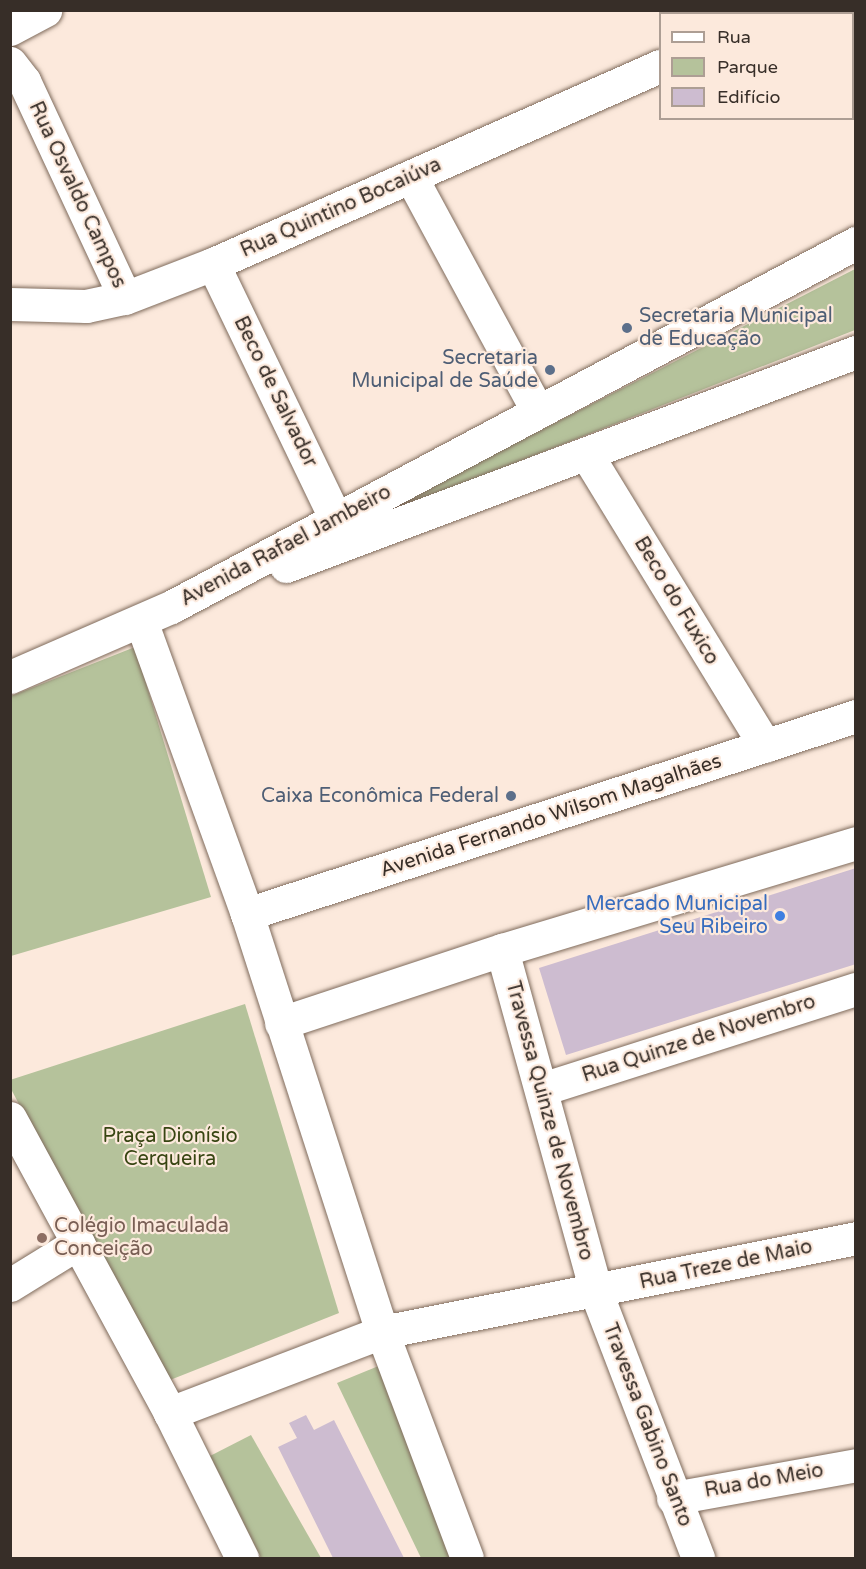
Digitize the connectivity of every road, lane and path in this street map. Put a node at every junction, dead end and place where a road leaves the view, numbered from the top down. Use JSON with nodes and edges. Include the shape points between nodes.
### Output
{"nodes":[{"id":1,"x":45,"y":10,"type":"edge"},
{"id":2,"x":10,"y":29,"type":"edge"},
{"id":3,"x":10,"y":63,"type":"edge"},
{"id":4,"x":659,"y":66,"type":"edge"},
{"id":5,"x":411,"y":177,"type":"junction"},
{"id":6,"x":855,"y":243,"type":"edge"},
{"id":7,"x":213,"y":264,"type":"junction"},
{"id":8,"x":125,"y":298,"type":"junction"},
{"id":9,"x":10,"y":304,"type":"edge"},
{"id":10,"x":855,"y":352,"type":"edge"},
{"id":11,"x":537,"y":410,"type":"junction"},
{"id":12,"x":587,"y":455,"type":"junction"},
{"id":13,"x":336,"y":520,"type":"junction"},
{"id":14,"x":171,"y":607,"type":"junction"},
{"id":15,"x":141,"y":621,"type":"junction"},
{"id":16,"x":10,"y":677,"type":"edge"},
{"id":17,"x":855,"y":716,"type":"edge"},
{"id":18,"x":765,"y":746,"type":"junction"},
{"id":19,"x":855,"y":843,"type":"edge"},
{"id":20,"x":247,"y":914,"type":"junction"},
{"id":21,"x":502,"y":950,"type":"junction"},
{"id":22,"x":855,"y":989,"type":"edge"},
{"id":23,"x":281,"y":1023,"type":"junction"},
{"id":24,"x":542,"y":1089,"type":"junction"},
{"id":25,"x":10,"y":1118,"type":"edge"},
{"id":26,"x":855,"y":1238,"type":"edge"},
{"id":27,"x":78,"y":1243,"type":"junction"},
{"id":28,"x":10,"y":1286,"type":"edge"},
{"id":29,"x":596,"y":1292,"type":"junction"},
{"id":30,"x":382,"y":1332,"type":"junction"},
{"id":31,"x":170,"y":1413,"type":"junction"},
{"id":32,"x":855,"y":1465,"type":"edge"},
{"id":33,"x":673,"y":1498,"type":"junction"},
{"id":34,"x":242,"y":1558,"type":"edge"},
{"id":35,"x":467,"y":1558,"type":"edge"},
{"id":36,"x":698,"y":1558,"type":"edge"}],
"edges":[{"from":1,"to":2,"type":"street"},
{"from":3,"to":8,"type":"street","name":"Rua Osvaldo Campos","via":[[24,81]]},
{"from":4,"to":5,"type":"street","name":"Rua Quintino Bocaiúva"},
{"from":5,"to":7,"type":"street","name":"Rua Quintino Bocaiúva"},
{"from":5,"to":11,"type":"street"},
{"from":6,"to":11,"type":"street","name":"Avenida Rafael Jambeiro"},
{"from":7,"to":8,"type":"street","name":"Rua Quintino Bocaiúva"},
{"from":7,"to":13,"type":"street","name":"Beco de Salvador"},
{"from":8,"to":9,"type":"street","name":"Rua Quintino Bocaiúva","via":[[86,306]]},
{"from":10,"to":12,"type":"street","name":"Avenida Rafael Jambeiro"},
{"from":11,"to":13,"type":"street","name":"Avenida Rafael Jambeiro"},
{"from":12,"to":14,"type":"street","name":"Avenida Rafael Jambeiro"},
{"from":12,"to":18,"type":"street","name":"Beco do Fuxico"},
{"from":13,"to":14,"type":"street","name":"Avenida Rafael Jambeiro"},
{"from":14,"to":15,"type":"street"},
{"from":15,"to":16,"type":"street"},
{"from":15,"to":20,"type":"street"},
{"from":17,"to":18,"type":"street","name":"Avenida Fernando Wilsom Magalhães"},
{"from":18,"to":20,"type":"street","name":"Avenida Fernando Wilsom Magalhães"},
{"from":19,"to":21,"type":"street"},
{"from":20,"to":23,"type":"street"},
{"from":21,"to":23,"type":"street"},
{"from":21,"to":24,"type":"street","name":"Travessa Quinze de Novembro"},
{"from":22,"to":24,"type":"street","name":"Rua Quinze de Novembro"},
{"from":23,"to":30,"type":"street"},
{"from":24,"to":29,"type":"street","name":"Travessa Quinze de Novembro"},
{"from":25,"to":27,"type":"street"},
{"from":26,"to":29,"type":"street","name":"Rua Treze de Maio"},
{"from":27,"to":28,"type":"street"},
{"from":27,"to":31,"type":"street"},
{"from":29,"to":30,"type":"street","name":"Rua Treze de Maio"},
{"from":29,"to":33,"type":"street","name":"Travessa Gabino Santo"},
{"from":30,"to":31,"type":"street","name":"Rua Treze de Maio"},
{"from":30,"to":35,"type":"street"},
{"from":31,"to":34,"type":"street"},
{"from":32,"to":33,"type":"street","name":"Rua do Meio"},
{"from":33,"to":36,"type":"street","name":"Travessa Gabino Santo"}]}
